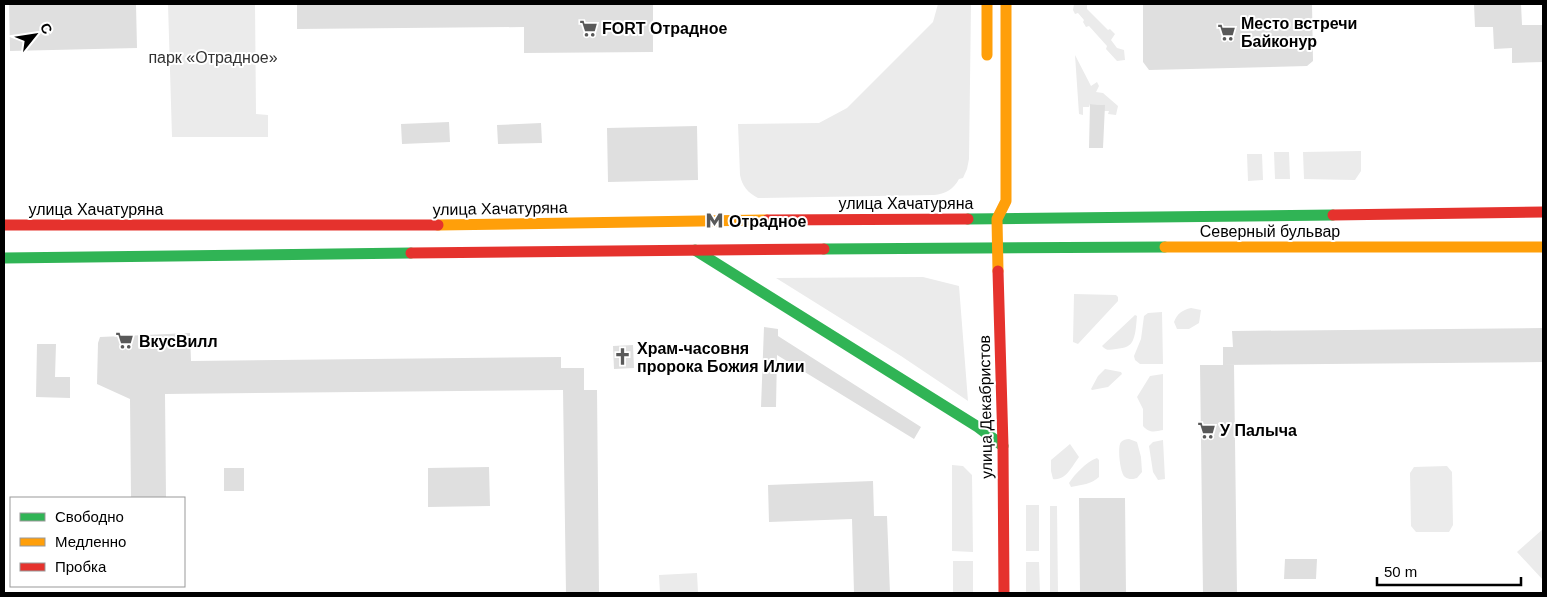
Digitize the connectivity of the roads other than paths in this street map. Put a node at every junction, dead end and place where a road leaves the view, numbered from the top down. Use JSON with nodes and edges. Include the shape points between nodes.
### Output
{"nodes":[{"id":1,"x":987,"y":4,"type":"edge"},
{"id":2,"x":1006,"y":4,"type":"edge"},
{"id":3,"x":987,"y":65,"type":"dead end"},
{"id":4,"x":991,"y":207,"type":"dead end"},
{"id":5,"x":1543,"y":212,"type":"edge"},
{"id":6,"x":998,"y":219,"type":"junction"},
{"id":7,"x":4,"y":225,"type":"edge"},
{"id":8,"x":997,"y":247,"type":"junction"},
{"id":9,"x":1543,"y":247,"type":"edge"},
{"id":10,"x":695,"y":250,"type":"junction"},
{"id":11,"x":4,"y":258,"type":"edge"},
{"id":12,"x":1003,"y":446,"type":"junction"},
{"id":13,"x":1004,"y":593,"type":"edge"}],
"edges":[{"from":1,"to":3,"type":"main road"},
{"from":2,"to":6,"type":"main road","name":"улица Декабристов","via":[[1006,201]]},
{"from":4,"to":6,"type":"main road"},
{"from":5,"to":6,"type":"main road","name":"Северный бульвар"},
{"from":6,"to":7,"type":"main road","name":"улица Хачатуряна","via":[[290,226]]},
{"from":6,"to":8,"type":"main road","name":"улица Декабристов"},
{"from":8,"to":9,"type":"main road","name":"Северный бульвар"},
{"from":8,"to":10,"type":"main road"},
{"from":8,"to":12,"type":"main road","name":"улица Декабристов"},
{"from":10,"to":11,"type":"main road"},
{"from":10,"to":12,"type":"main road","via":[[892,372]]},
{"from":12,"to":13,"type":"main road","name":"улица Декабристов"}]}
